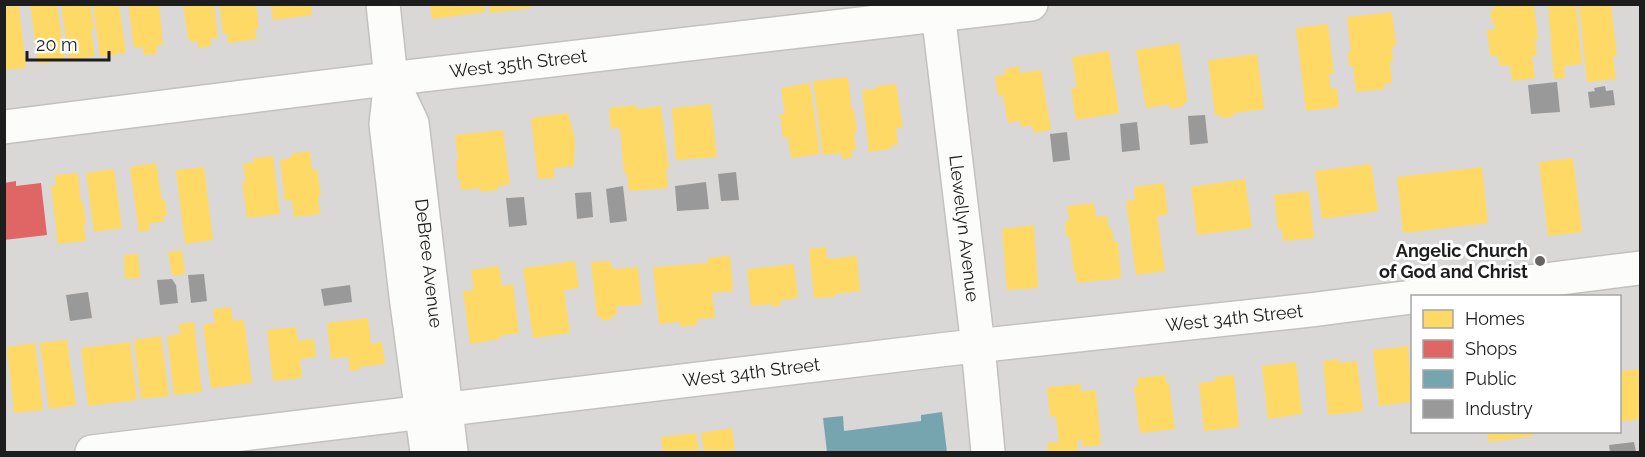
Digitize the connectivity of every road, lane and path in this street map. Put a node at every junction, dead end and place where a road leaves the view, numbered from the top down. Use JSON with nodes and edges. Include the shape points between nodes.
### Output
{"nodes":[{"id":1,"x":383,"y":4,"type":"edge"},
{"id":2,"x":1031,"y":4,"type":"edge"},
{"id":3,"x":938,"y":10,"type":"edge"},
{"id":4,"x":391,"y":79,"type":"junction"},
{"id":5,"x":4,"y":127,"type":"edge"},
{"id":6,"x":1641,"y":268,"type":"edge"},
{"id":7,"x":1431,"y":295,"type":"edge"},
{"id":8,"x":1411,"y":298,"type":"edge"},
{"id":9,"x":978,"y":346,"type":"junction"},
{"id":10,"x":434,"y":411,"type":"junction"},
{"id":11,"x":92,"y":453,"type":"edge"},
{"id":12,"x":427,"y":453,"type":"edge"},
{"id":13,"x":451,"y":453,"type":"edge"},
{"id":14,"x":988,"y":453,"type":"edge"}],
"edges":[{"from":1,"to":4,"type":"street","name":"DeBree Avenue"},
{"from":2,"to":3,"type":"street","name":"West 35th Street"},
{"from":3,"to":4,"type":"street","name":"West 35th Street"},
{"from":3,"to":9,"type":"street","name":"Llewellyn Avenue"},
{"from":4,"to":5,"type":"street","name":"West 35th Street"},
{"from":4,"to":10,"type":"street","name":"DeBree Avenue","via":[[386,124],[406,296]]},
{"from":6,"to":7,"type":"street","name":"West 34th Street"},
{"from":8,"to":9,"type":"street","name":"West 34th Street"},
{"from":9,"to":10,"type":"street","name":"West 34th Street"},
{"from":9,"to":14,"type":"street","name":"Llewellyn Avenue"},
{"from":10,"to":11,"type":"street","name":"West 34th Street"},
{"from":10,"to":12,"type":"street","name":"DeBree Avenue"},
{"from":10,"to":13,"type":"street","name":"DeBree Avenue"}]}
